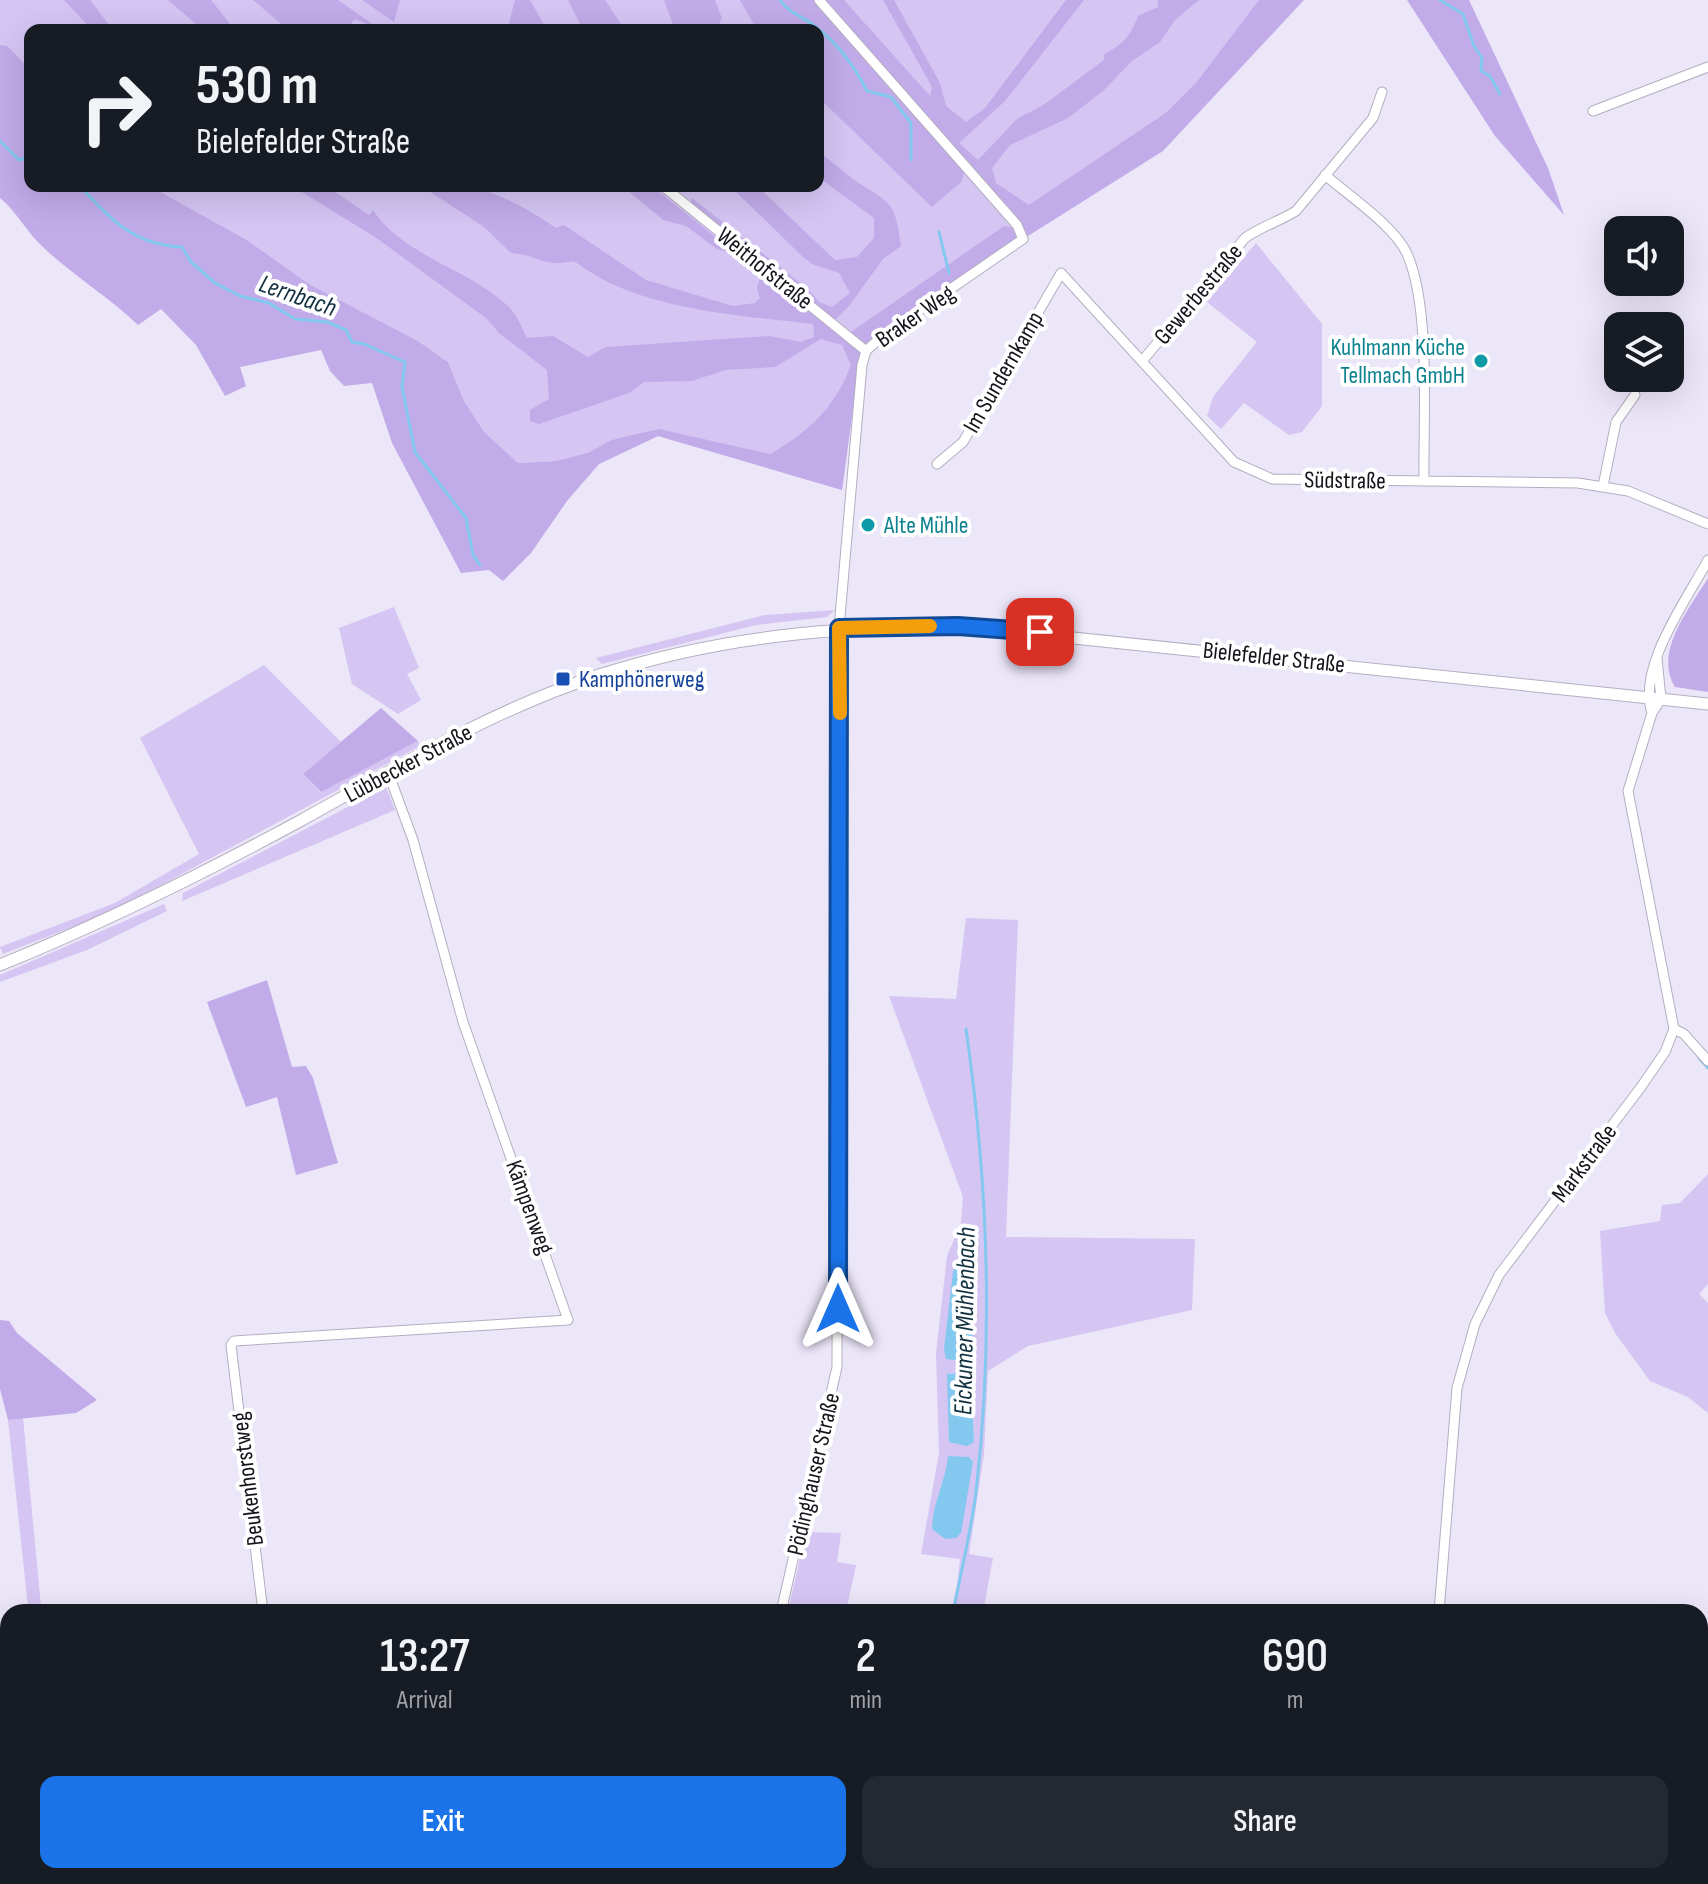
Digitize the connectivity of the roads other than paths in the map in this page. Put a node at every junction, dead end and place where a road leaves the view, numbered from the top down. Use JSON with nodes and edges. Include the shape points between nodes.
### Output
{"nodes":[{"id":1,"x":819,"y":0,"type":"edge"},
{"id":2,"x":1708,"y":67,"type":"edge"},
{"id":3,"x":1382,"y":92,"type":"dead end"},
{"id":4,"x":1593,"y":111,"type":"dead end"},
{"id":5,"x":1325,"y":175,"type":"junction"},
{"id":6,"x":670,"y":192,"type":"edge"},
{"id":7,"x":1061,"y":273,"type":"joint"},
{"id":8,"x":866,"y":351,"type":"junction"},
{"id":9,"x":1143,"y":360,"type":"junction"},
{"id":10,"x":1635,"y":395,"type":"dead end"},
{"id":11,"x":937,"y":464,"type":"dead end"},
{"id":12,"x":850,"y":472,"type":"joint"},
{"id":13,"x":1424,"y":481,"type":"junction"},
{"id":14,"x":1603,"y":486,"type":"junction"},
{"id":15,"x":1708,"y":524,"type":"edge"},
{"id":16,"x":1708,"y":560,"type":"edge"},
{"id":17,"x":839,"y":628,"type":"junction"},
{"id":18,"x":1657,"y":658,"type":"junction"},
{"id":19,"x":1647,"y":697,"type":"junction"},
{"id":20,"x":1661,"y":699,"type":"junction"},
{"id":21,"x":1708,"y":704,"type":"edge"},
{"id":22,"x":1652,"y":713,"type":"junction"},
{"id":23,"x":388,"y":772,"type":"junction"},
{"id":24,"x":0,"y":965,"type":"edge"},
{"id":25,"x":1674,"y":1029,"type":"junction"},
{"id":26,"x":1708,"y":1061,"type":"edge"},
{"id":27,"x":231,"y":1345,"type":"joint"},
{"id":28,"x":262,"y":1604,"type":"edge"},
{"id":29,"x":783,"y":1604,"type":"edge"},
{"id":30,"x":1440,"y":1604,"type":"edge"}],
"edges":[{"from":1,"to":8,"type":"street","name":"Braker Weg","via":[[1017,225],[1023,239]]},
{"from":2,"to":4,"type":"street"},
{"from":3,"to":5,"type":"street","name":"Gewerbestraße","via":[[1373,118]]},
{"from":5,"to":9,"type":"street","name":"Gewerbestraße","via":[[1296,211],[1245,238]]},
{"from":5,"to":13,"type":"street","via":[[1391,232],[1408,254],[1420,326]]},
{"from":6,"to":8,"type":"street","name":"Weithofstraße"},
{"from":7,"to":9,"type":"street","name":"Südstraße"},
{"from":7,"to":11,"type":"street","name":"Im Sundernkamp","via":[[963,442]]},
{"from":8,"to":12,"type":"street","name":"Braker Weg"},
{"from":9,"to":13,"type":"street","name":"Südstraße","via":[[1234,462],[1253,473],[1272,479]]},
{"from":10,"to":14,"type":"street","via":[[1616,422]]},
{"from":12,"to":17,"type":"street","name":"Pödinghauser Straße"},
{"from":13,"to":14,"type":"street","name":"Südstraße"},
{"from":14,"to":15,"type":"street","name":"Südstraße"},
{"from":16,"to":18,"type":"street"},
{"from":17,"to":19,"type":"main road","name":"Bielefelder Straße","via":[[1018,630]]},
{"from":17,"to":23,"type":"main road","name":"Lübbecker Straße","via":[[680,653],[597,676],[468,729]]},
{"from":17,"to":29,"type":"street","name":"Pödinghauser Straße","via":[[838,1353]]},
{"from":18,"to":19,"type":"street"},
{"from":18,"to":20,"type":"street"},
{"from":19,"to":20,"type":"main road","name":"Bielefelder Straße"},
{"from":19,"to":22,"type":"street"},
{"from":20,"to":21,"type":"main road","name":"Bielefelder Straße"},
{"from":20,"to":22,"type":"street"},
{"from":22,"to":25,"type":"street","via":[[1628,791]]},
{"from":23,"to":24,"type":"main road","name":"Lübbecker Straße","via":[[177,887]]},
{"from":23,"to":27,"type":"street","name":"Kämpenweg","via":[[413,840],[463,1022],[568,1320],[240,1338]]},
{"from":25,"to":26,"type":"street"},
{"from":25,"to":30,"type":"street","name":"Markstraße","via":[[1641,1087],[1499,1275],[1475,1324],[1457,1388]]},
{"from":27,"to":28,"type":"street","name":"Beukenhorstweg"}]}
